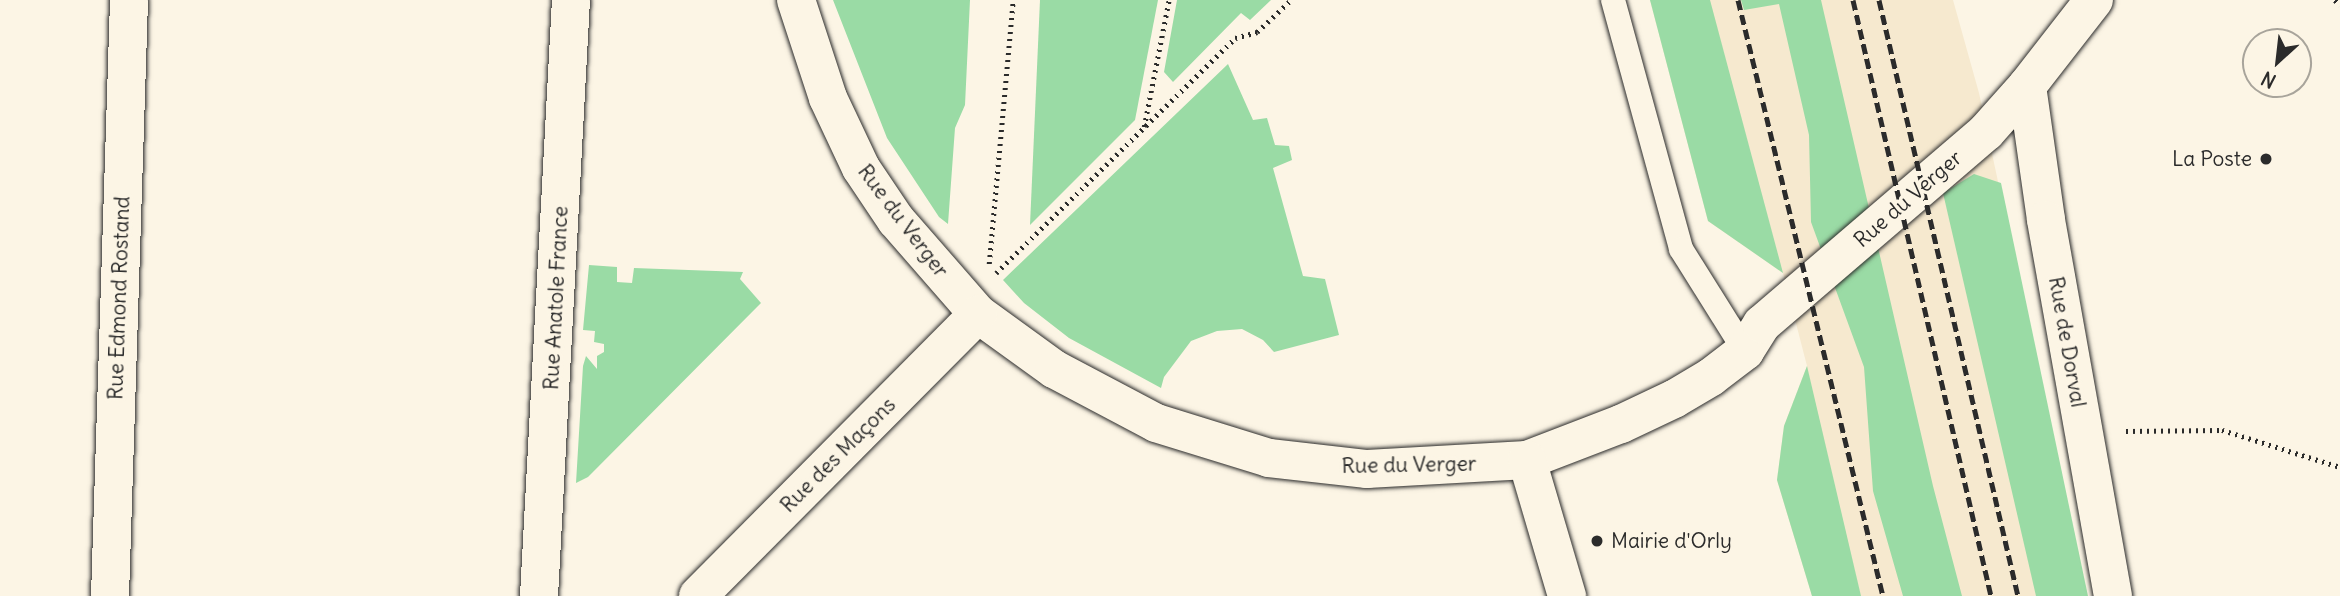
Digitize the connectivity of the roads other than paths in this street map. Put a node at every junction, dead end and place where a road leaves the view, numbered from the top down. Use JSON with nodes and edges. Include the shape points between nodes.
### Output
{"nodes":[{"id":1,"x":129,"y":0,"type":"edge"},
{"id":2,"x":571,"y":0,"type":"edge"},
{"id":3,"x":796,"y":0,"type":"edge"},
{"id":4,"x":1613,"y":0,"type":"edge"},
{"id":5,"x":2094,"y":0,"type":"edge"},
{"id":6,"x":2028,"y":86,"type":"junction"},
{"id":7,"x":983,"y":297,"type":"junction"},
{"id":8,"x":1745,"y":351,"type":"junction"},
{"id":9,"x":1527,"y":460,"type":"junction"},
{"id":10,"x":110,"y":596,"type":"edge"},
{"id":11,"x":539,"y":596,"type":"edge"},
{"id":12,"x":698,"y":596,"type":"edge"},
{"id":13,"x":1567,"y":596,"type":"edge"},
{"id":14,"x":2113,"y":596,"type":"edge"}],
"edges":[{"from":1,"to":10,"type":"street","name":"Rue Edmond Rostand"},
{"from":2,"to":11,"type":"street","name":"Rue Anatole France"},
{"from":3,"to":7,"type":"street","name":"Rue du Verger","via":[[823,86],[861,168],[896,220]]},
{"from":4,"to":8,"type":"lane","via":[[1681,249]]},
{"from":5,"to":6,"type":"street","name":"Rue du Verger"},
{"from":6,"to":8,"type":"street","name":"Rue du Verger","via":[[1986,132],[1762,324]]},
{"from":6,"to":14,"type":"street","name":"Rue de Dorval","via":[[2035,156]]},
{"from":7,"to":9,"type":"street","name":"Rue du Verger","via":[[1054,369],[1122,408],[1234,449],[1367,470]]},
{"from":7,"to":12,"type":"street","name":"Rue des Maçons"},
{"from":8,"to":9,"type":"street","name":"Rue du Verger","via":[[1674,399]]},
{"from":9,"to":13,"type":"street"}]}
